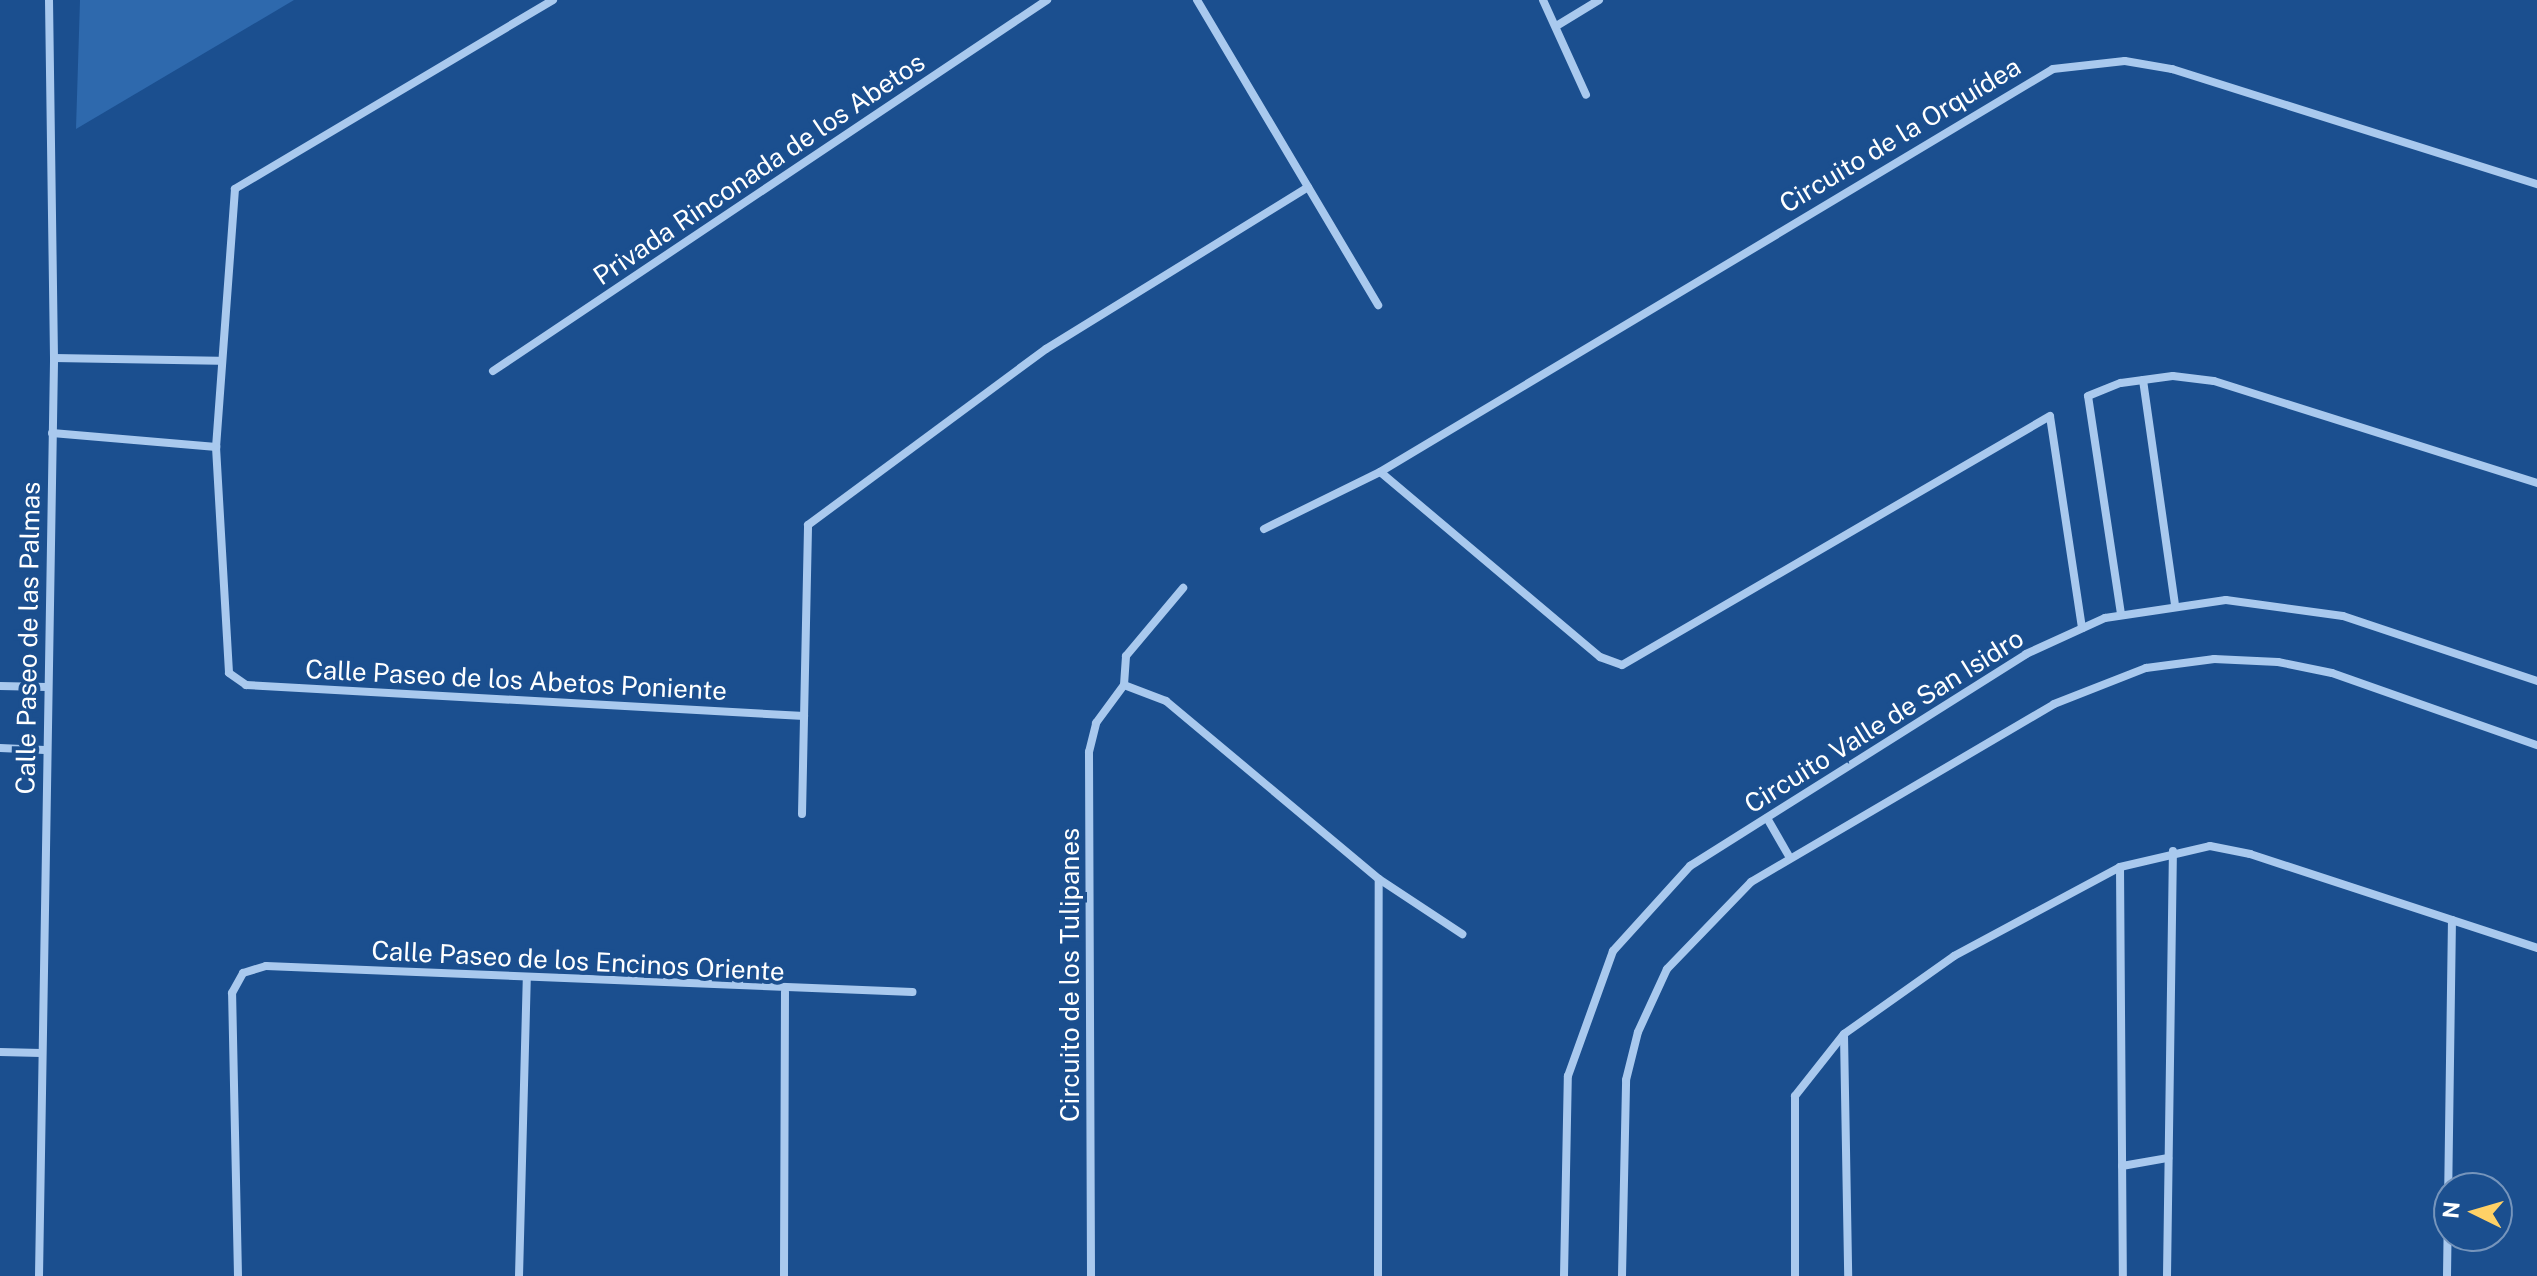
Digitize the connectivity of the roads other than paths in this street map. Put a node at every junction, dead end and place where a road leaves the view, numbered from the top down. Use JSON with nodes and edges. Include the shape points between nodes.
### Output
{"nodes":[{"id":1,"x":49,"y":0,"type":"edge"},
{"id":2,"x":553,"y":0,"type":"edge"},
{"id":3,"x":1047,"y":0,"type":"edge"},
{"id":4,"x":1197,"y":0,"type":"edge"},
{"id":5,"x":1543,"y":0,"type":"edge"},
{"id":6,"x":1599,"y":0,"type":"edge"},
{"id":7,"x":1558,"y":25,"type":"junction"},
{"id":8,"x":1586,"y":95,"type":"dead end"},
{"id":9,"x":2537,"y":184,"type":"edge"},
{"id":10,"x":1308,"y":187,"type":"junction"},
{"id":11,"x":1378,"y":305,"type":"dead end"},
{"id":12,"x":54,"y":358,"type":"junction"},
{"id":13,"x":218,"y":361,"type":"junction"},
{"id":14,"x":493,"y":371,"type":"dead end"},
{"id":15,"x":2143,"y":380,"type":"junction"},
{"id":16,"x":52,"y":433,"type":"junction"},
{"id":17,"x":216,"y":447,"type":"junction"},
{"id":18,"x":1380,"y":472,"type":"junction"},
{"id":19,"x":2537,"y":483,"type":"edge"},
{"id":20,"x":1264,"y":529,"type":"dead end"},
{"id":21,"x":1183,"y":588,"type":"dead end"},
{"id":22,"x":2175,"y":604,"type":"junction"},
{"id":23,"x":2121,"y":614,"type":"junction"},
{"id":24,"x":2082,"y":628,"type":"junction"},
{"id":25,"x":2537,"y":681,"type":"edge"},
{"id":26,"x":1124,"y":685,"type":"junction"},
{"id":27,"x":0,"y":686,"type":"edge"},
{"id":28,"x":47,"y":687,"type":"junction"},
{"id":29,"x":804,"y":716,"type":"junction"},
{"id":30,"x":2537,"y":745,"type":"edge"},
{"id":31,"x":0,"y":748,"type":"edge"},
{"id":32,"x":45,"y":750,"type":"junction"},
{"id":33,"x":802,"y":814,"type":"dead end"},
{"id":34,"x":1767,"y":818,"type":"junction"},
{"id":35,"x":2173,"y":851,"type":"junction"},
{"id":36,"x":1790,"y":858,"type":"junction"},
{"id":37,"x":2120,"y":867,"type":"junction"},
{"id":38,"x":1379,"y":879,"type":"junction"},
{"id":39,"x":2452,"y":920,"type":"junction"},
{"id":40,"x":1462,"y":934,"type":"dead end"},
{"id":41,"x":2537,"y":948,"type":"edge"},
{"id":42,"x":527,"y":979,"type":"junction"},
{"id":43,"x":785,"y":992,"type":"junction"},
{"id":44,"x":912,"y":992,"type":"dead end"},
{"id":45,"x":1844,"y":1034,"type":"junction"},
{"id":46,"x":0,"y":1052,"type":"edge"},
{"id":47,"x":41,"y":1053,"type":"junction"},
{"id":48,"x":2168,"y":1158,"type":"junction"},
{"id":49,"x":2122,"y":1166,"type":"junction"},
{"id":50,"x":39,"y":1276,"type":"edge"},
{"id":51,"x":238,"y":1276,"type":"edge"},
{"id":52,"x":519,"y":1276,"type":"edge"},
{"id":53,"x":784,"y":1276,"type":"edge"},
{"id":54,"x":1091,"y":1276,"type":"edge"},
{"id":55,"x":1378,"y":1276,"type":"edge"},
{"id":56,"x":1564,"y":1276,"type":"edge"},
{"id":57,"x":1622,"y":1276,"type":"edge"},
{"id":58,"x":1795,"y":1276,"type":"edge"},
{"id":59,"x":1848,"y":1276,"type":"edge"},
{"id":60,"x":2123,"y":1276,"type":"edge"},
{"id":61,"x":2167,"y":1276,"type":"edge"},
{"id":62,"x":2447,"y":1276,"type":"edge"}],
"edges":[{"from":1,"to":12,"type":"street","name":"Calle Paseo de las Palmas"},
{"from":2,"to":13,"type":"street","via":[[235,189]]},
{"from":3,"to":14,"type":"street","name":"Privada Rinconada de los Abetos"},
{"from":4,"to":10,"type":"street"},
{"from":5,"to":7,"type":"street"},
{"from":6,"to":7,"type":"street"},
{"from":7,"to":8,"type":"street"},
{"from":9,"to":18,"type":"street","name":"Circuito de la Orquídea","via":[[2172,69],[2125,61],[2053,69]]},
{"from":10,"to":11,"type":"street"},
{"from":10,"to":29,"type":"street","via":[[1046,349],[821,509],[808,525],[803,552]]},
{"from":12,"to":13,"type":"street"},
{"from":12,"to":16,"type":"street","name":"Calle Paseo de las Palmas"},
{"from":13,"to":17,"type":"street"},
{"from":15,"to":19,"type":"street","via":[[2214,381]]},
{"from":15,"to":22,"type":"street"},
{"from":15,"to":23,"type":"street","via":[[2088,396]]},
{"from":16,"to":17,"type":"street"},
{"from":16,"to":28,"type":"street","name":"Calle Paseo de las Palmas"},
{"from":17,"to":29,"type":"street","name":"Calle Paseo de los Abetos Poniente","via":[[222,649],[229,673],[246,685]]},
{"from":18,"to":20,"type":"street","name":"Circuito de la Orquídea"},
{"from":18,"to":24,"type":"street","via":[[1600,657],[1622,665],[2050,416]]},
{"from":21,"to":26,"type":"street","name":"Circuito de los Tulipanes","via":[[1126,656]]},
{"from":22,"to":23,"type":"street","name":"Circuito Valle de San Isidro"},
{"from":22,"to":25,"type":"street","name":"Circuito Valle de San Isidro","via":[[2289,604]]},
{"from":23,"to":24,"type":"street","name":"Circuito Valle de San Isidro"},
{"from":24,"to":34,"type":"street","name":"Circuito Valle de San Isidro","via":[[2026,654]]},
{"from":26,"to":38,"type":"street","via":[[1166,701]]},
{"from":26,"to":54,"type":"street","name":"Circuito de los Tulipanes","via":[[1096,723],[1089,752]]},
{"from":27,"to":28,"type":"street"},
{"from":28,"to":32,"type":"street","name":"Calle Paseo de las Palmas"},
{"from":29,"to":33,"type":"street"},
{"from":30,"to":36,"type":"street","via":[[2332,673],[2278,662],[2214,659],[2146,668],[2054,704]]},
{"from":31,"to":32,"type":"street"},
{"from":32,"to":47,"type":"street","name":"Calle Paseo de las Palmas"},
{"from":34,"to":36,"type":"street"},
{"from":34,"to":56,"type":"street","name":"Circuito Valle de San Isidro","via":[[1690,866],[1613,951],[1590,1000],[1568,1076]]},
{"from":35,"to":37,"type":"street"},
{"from":35,"to":39,"type":"street","via":[[2210,846],[2250,854]]},
{"from":35,"to":48,"type":"street"},
{"from":36,"to":57,"type":"street","via":[[1707,922],[1667,969],[1638,1032],[1626,1080]]},
{"from":37,"to":45,"type":"street","via":[[1954,956]]},
{"from":37,"to":49,"type":"street"},
{"from":38,"to":40,"type":"street"},
{"from":38,"to":55,"type":"street"},
{"from":39,"to":41,"type":"street"},
{"from":39,"to":62,"type":"street"},
{"from":42,"to":43,"type":"street","name":"Calle Paseo de los Encinos Oriente"},
{"from":42,"to":51,"type":"street","name":"Calle Paseo de los Encinos Oriente","via":[[266,966],[243,973],[232,993]]},
{"from":42,"to":52,"type":"street"},
{"from":43,"to":44,"type":"street","name":"Calle Paseo de los Encinos Oriente"},
{"from":43,"to":53,"type":"street"},
{"from":45,"to":58,"type":"street","via":[[1795,1096]]},
{"from":45,"to":59,"type":"street"},
{"from":46,"to":47,"type":"street"},
{"from":47,"to":50,"type":"street","name":"Calle Paseo de las Palmas"},
{"from":48,"to":49,"type":"street"},
{"from":48,"to":61,"type":"street"},
{"from":49,"to":60,"type":"street"}]}
